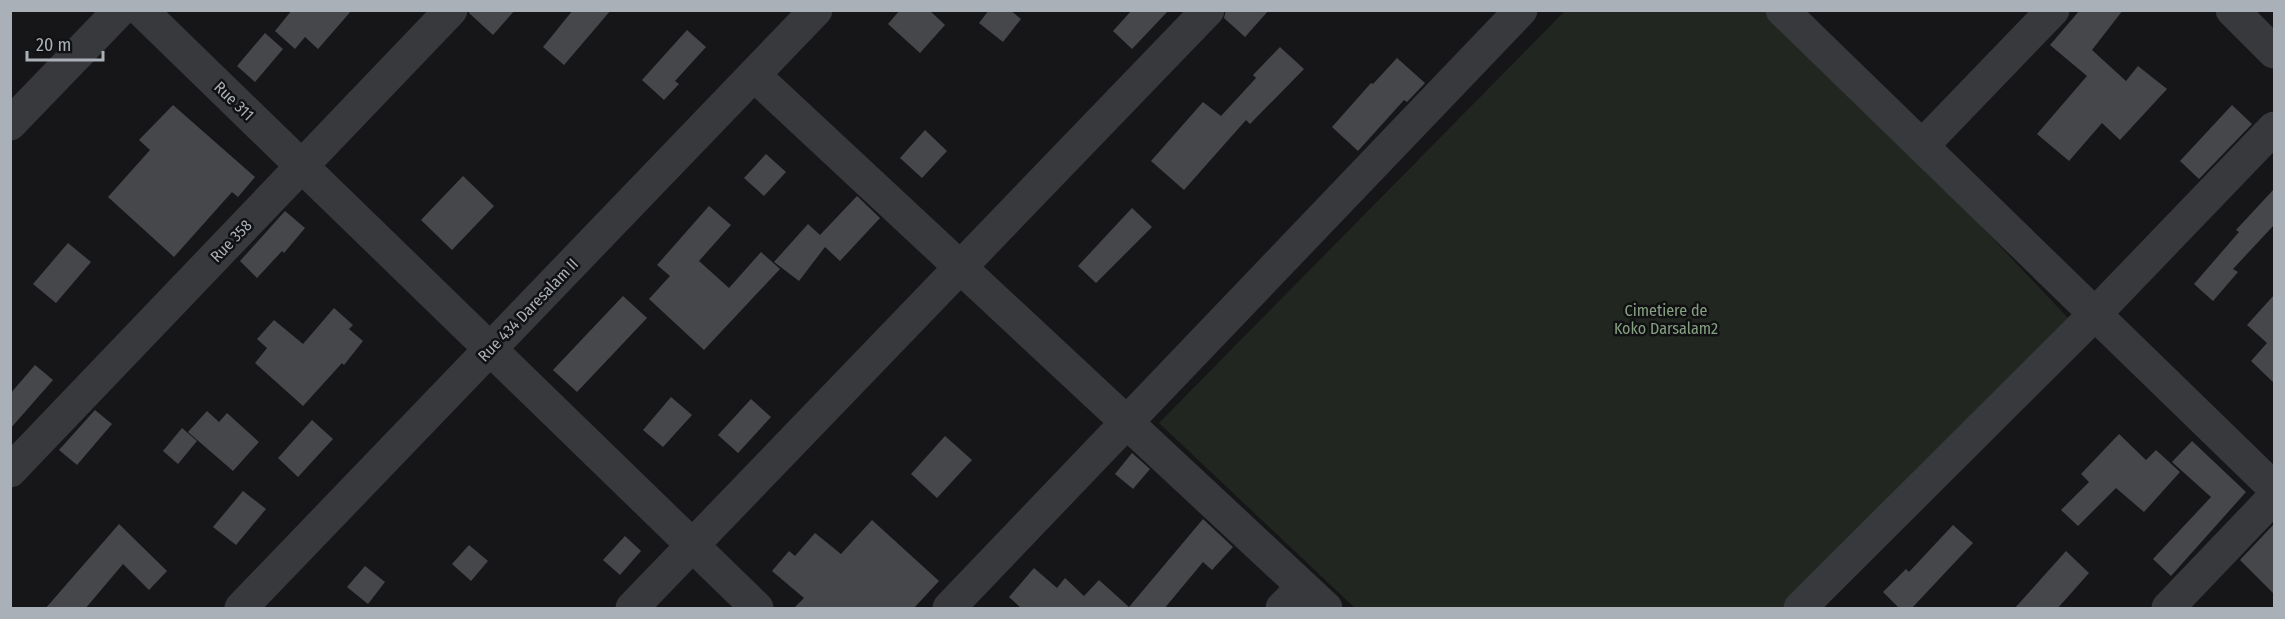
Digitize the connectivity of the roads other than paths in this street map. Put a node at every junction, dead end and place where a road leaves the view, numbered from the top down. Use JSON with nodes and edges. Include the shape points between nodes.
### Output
{"nodes":[{"id":1,"x":120,"y":10,"type":"edge"},
{"id":2,"x":141,"y":10,"type":"edge"},
{"id":3,"x":451,"y":10,"type":"edge"},
{"id":4,"x":816,"y":10,"type":"edge"},
{"id":5,"x":1208,"y":10,"type":"edge"},
{"id":6,"x":1521,"y":10,"type":"edge"},
{"id":7,"x":1782,"y":10,"type":"edge"},
{"id":8,"x":2053,"y":10,"type":"edge"},
{"id":9,"x":2232,"y":10,"type":"edge"},
{"id":10,"x":2274,"y":52,"type":"edge"},
{"id":11,"x":754,"y":75,"type":"junction"},
{"id":12,"x":10,"y":124,"type":"edge"},
{"id":13,"x":2274,"y":128,"type":"edge"},
{"id":14,"x":1922,"y":146,"type":"junction"},
{"id":15,"x":302,"y":167,"type":"junction"},
{"id":16,"x":961,"y":268,"type":"junction"},
{"id":17,"x":2096,"y":314,"type":"junction"},
{"id":18,"x":490,"y":349,"type":"junction"},
{"id":19,"x":1127,"y":423,"type":"junction"},
{"id":20,"x":10,"y":471,"type":"edge"},
{"id":21,"x":2274,"y":488,"type":"edge"},
{"id":22,"x":2274,"y":496,"type":"edge"},
{"id":23,"x":693,"y":545,"type":"junction"},
{"id":24,"x":1303,"y":601,"type":"edge"},
{"id":25,"x":241,"y":609,"type":"edge"},
{"id":26,"x":632,"y":609,"type":"edge"},
{"id":27,"x":758,"y":609,"type":"edge"},
{"id":28,"x":949,"y":609,"type":"edge"},
{"id":29,"x":1800,"y":609,"type":"edge"},
{"id":30,"x":2168,"y":609,"type":"edge"}],
"edges":[{"from":1,"to":12,"type":"street"},
{"from":2,"to":15,"type":"street","name":"Rue 311"},
{"from":3,"to":15,"type":"street","name":"Rue 358"},
{"from":4,"to":11,"type":"street","name":"Rue 434 Daresalam II"},
{"from":5,"to":16,"type":"street"},
{"from":6,"to":19,"type":"street"},
{"from":7,"to":14,"type":"street"},
{"from":8,"to":14,"type":"street"},
{"from":9,"to":10,"type":"street"},
{"from":11,"to":16,"type":"street"},
{"from":11,"to":18,"type":"street","name":"Rue 434 Daresalam II"},
{"from":13,"to":17,"type":"street"},
{"from":14,"to":17,"type":"street"},
{"from":15,"to":18,"type":"street","name":"Rue 311"},
{"from":15,"to":20,"type":"street","name":"Rue 358"},
{"from":16,"to":19,"type":"street"},
{"from":16,"to":23,"type":"street"},
{"from":17,"to":21,"type":"street"},
{"from":17,"to":29,"type":"street"},
{"from":18,"to":23,"type":"street","name":"Rue 311"},
{"from":18,"to":25,"type":"street","name":"Rue 434 Daresalam II"},
{"from":19,"to":24,"type":"street"},
{"from":19,"to":28,"type":"street"},
{"from":22,"to":30,"type":"street"},
{"from":23,"to":26,"type":"street"},
{"from":23,"to":27,"type":"street","name":"Rue 311"}]}
